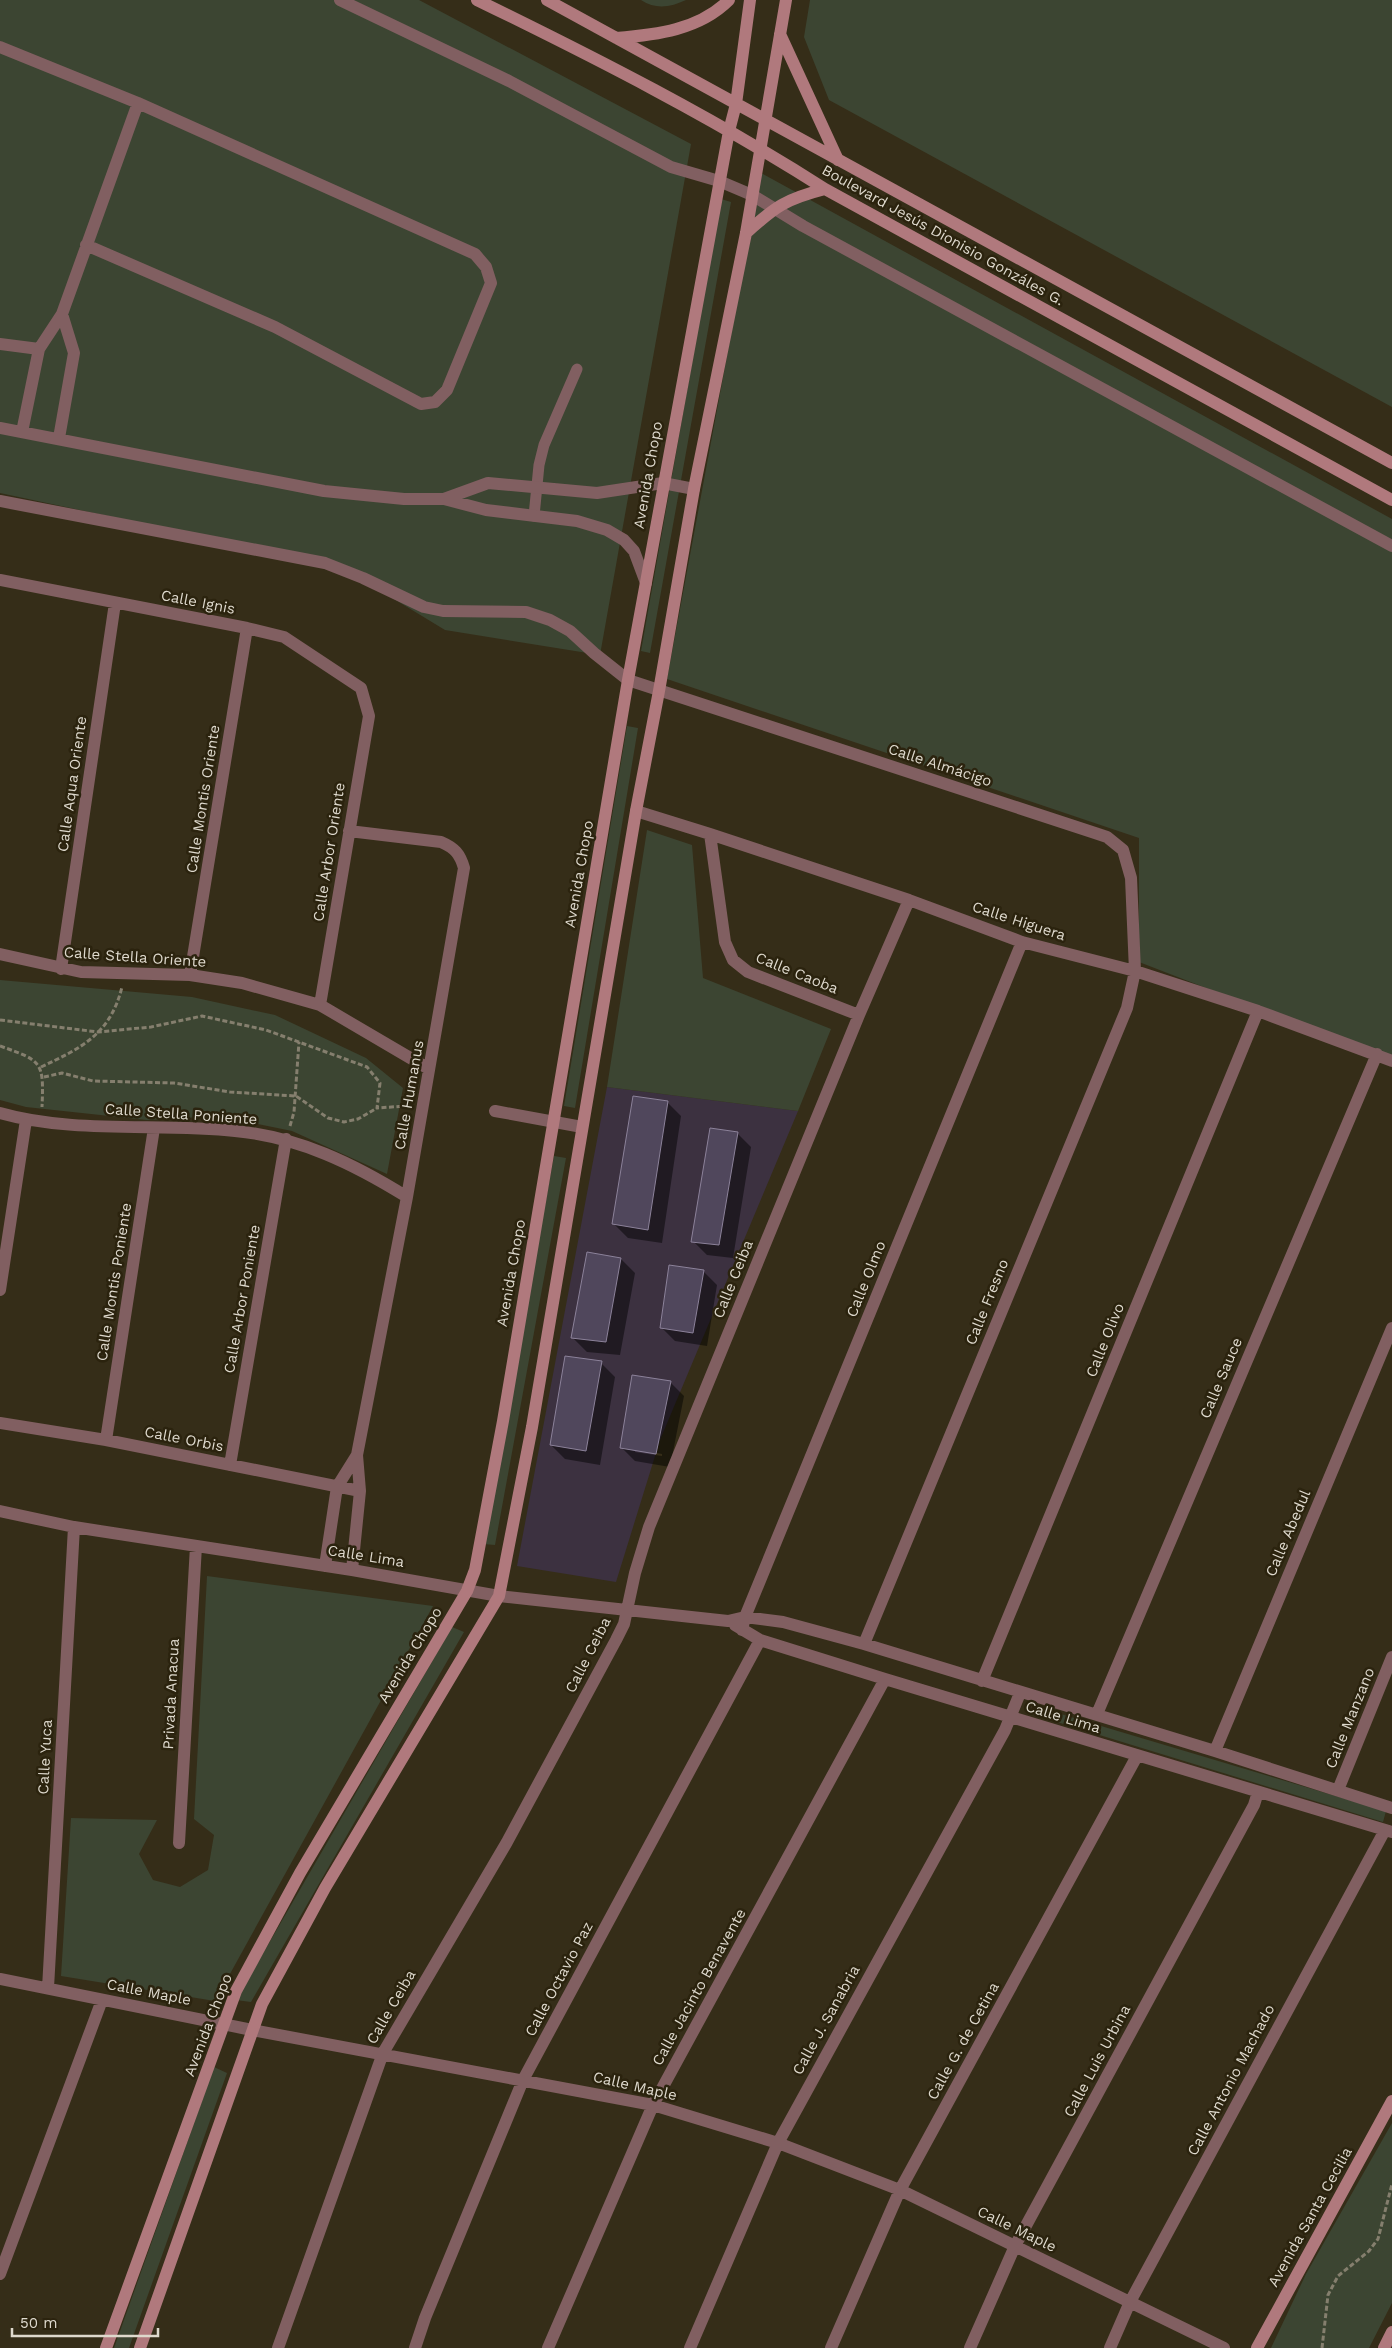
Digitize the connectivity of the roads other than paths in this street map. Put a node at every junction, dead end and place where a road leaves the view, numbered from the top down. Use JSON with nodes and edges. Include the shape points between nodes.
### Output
{"nodes":[{"id":1,"x":340,"y":0,"type":"edge"},
{"id":2,"x":477,"y":0,"type":"edge"},
{"id":3,"x":547,"y":0,"type":"edge"},
{"id":4,"x":728,"y":0,"type":"edge"},
{"id":5,"x":750,"y":0,"type":"edge"},
{"id":6,"x":786,"y":0,"type":"edge"},
{"id":7,"x":780,"y":34,"type":"junction"},
{"id":8,"x":616,"y":38,"type":"junction"},
{"id":9,"x":2,"y":51,"type":"edge"},
{"id":10,"x":138,"y":103,"type":"junction"},
{"id":11,"x":736,"y":104,"type":"junction"},
{"id":12,"x":767,"y":120,"type":"junction"},
{"id":13,"x":728,"y":131,"type":"junction"},
{"id":14,"x":760,"y":148,"type":"junction"},
{"id":15,"x":838,"y":160,"type":"junction"},
{"id":16,"x":719,"y":181,"type":"junction"},
{"id":17,"x":825,"y":189,"type":"junction"},
{"id":18,"x":752,"y":195,"type":"junction"},
{"id":19,"x":773,"y":209,"type":"junction"},
{"id":20,"x":746,"y":233,"type":"junction"},
{"id":21,"x":86,"y":245,"type":"junction"},
{"id":22,"x":62,"y":314,"type":"junction"},
{"id":23,"x":0,"y":344,"type":"edge"},
{"id":24,"x":39,"y":349,"type":"junction"},
{"id":25,"x":577,"y":369,"type":"dead end"},
{"id":26,"x":0,"y":428,"type":"edge"},
{"id":27,"x":22,"y":432,"type":"junction"},
{"id":28,"x":59,"y":438,"type":"junction"},
{"id":29,"x":1392,"y":463,"type":"edge"},
{"id":30,"x":663,"y":483,"type":"junction"},
{"id":31,"x":537,"y":487,"type":"junction"},
{"id":32,"x":694,"y":489,"type":"junction"},
{"id":33,"x":444,"y":499,"type":"junction"},
{"id":34,"x":1392,"y":500,"type":"edge"},
{"id":35,"x":0,"y":501,"type":"edge"},
{"id":36,"x":534,"y":516,"type":"junction"},
{"id":37,"x":1392,"y":546,"type":"edge"},
{"id":38,"x":0,"y":580,"type":"edge"},
{"id":39,"x":646,"y":583,"type":"junction"},
{"id":40,"x":116,"y":603,"type":"junction"},
{"id":41,"x":247,"y":628,"type":"junction"},
{"id":42,"x":628,"y":680,"type":"junction"},
{"id":43,"x":659,"y":691,"type":"junction"},
{"id":44,"x":367,"y":703,"type":"joint"},
{"id":45,"x":636,"y":811,"type":"junction"},
{"id":46,"x":349,"y":831,"type":"junction"},
{"id":47,"x":710,"y":834,"type":"junction"},
{"id":48,"x":909,"y":900,"type":"junction"},
{"id":49,"x":1022,"y":942,"type":"junction"},
{"id":50,"x":0,"y":954,"type":"edge"},
{"id":51,"x":61,"y":969,"type":"junction"},
{"id":52,"x":1135,"y":971,"type":"junction"},
{"id":53,"x":190,"y":975,"type":"junction"},
{"id":54,"x":320,"y":1005,"type":"junction"},
{"id":55,"x":1258,"y":1011,"type":"junction"},
{"id":56,"x":859,"y":1015,"type":"junction"},
{"id":57,"x":1377,"y":1054,"type":"junction"},
{"id":58,"x":1392,"y":1061,"type":"edge"},
{"id":59,"x":429,"y":1069,"type":"junction"},
{"id":60,"x":495,"y":1110,"type":"dead end"},
{"id":61,"x":0,"y":1113,"type":"edge"},
{"id":62,"x":26,"y":1120,"type":"junction"},
{"id":63,"x":554,"y":1122,"type":"junction"},
{"id":64,"x":582,"y":1127,"type":"junction"},
{"id":65,"x":154,"y":1128,"type":"junction"},
{"id":66,"x":286,"y":1139,"type":"junction"},
{"id":67,"x":408,"y":1198,"type":"junction"},
{"id":68,"x":0,"y":1290,"type":"edge"},
{"id":69,"x":1392,"y":1328,"type":"edge"},
{"id":70,"x":0,"y":1423,"type":"edge"},
{"id":71,"x":106,"y":1440,"type":"junction"},
{"id":72,"x":357,"y":1456,"type":"junction"},
{"id":73,"x":230,"y":1465,"type":"junction"},
{"id":74,"x":337,"y":1487,"type":"junction"},
{"id":75,"x":360,"y":1491,"type":"junction"},
{"id":76,"x":0,"y":1511,"type":"edge"},
{"id":77,"x":74,"y":1527,"type":"junction"},
{"id":78,"x":196,"y":1546,"type":"junction"},
{"id":79,"x":324,"y":1566,"type":"junction"},
{"id":80,"x":352,"y":1570,"type":"junction"},
{"id":81,"x":467,"y":1590,"type":"junction"},
{"id":82,"x":499,"y":1596,"type":"junction"},
{"id":83,"x":627,"y":1611,"type":"junction"},
{"id":84,"x":744,"y":1624,"type":"junction"},
{"id":85,"x":760,"y":1640,"type":"junction"},
{"id":86,"x":864,"y":1644,"type":"junction"},
{"id":87,"x":1392,"y":1657,"type":"edge"},
{"id":88,"x":885,"y":1679,"type":"junction"},
{"id":89,"x":982,"y":1681,"type":"junction"},
{"id":90,"x":1020,"y":1693,"type":"junction"},
{"id":91,"x":1097,"y":1714,"type":"junction"},
{"id":92,"x":1011,"y":1718,"type":"junction"},
{"id":93,"x":1214,"y":1751,"type":"junction"},
{"id":94,"x":1137,"y":1756,"type":"junction"},
{"id":95,"x":1338,"y":1790,"type":"junction"},
{"id":96,"x":1258,"y":1792,"type":"junction"},
{"id":97,"x":1392,"y":1808,"type":"edge"},
{"id":98,"x":1388,"y":1831,"type":"edge"},
{"id":99,"x":179,"y":1843,"type":"dead end"},
{"id":100,"x":0,"y":1979,"type":"edge"},
{"id":101,"x":48,"y":1988,"type":"junction"},
{"id":102,"x":102,"y":2000,"type":"junction"},
{"id":103,"x":223,"y":2023,"type":"junction"},
{"id":104,"x":252,"y":2030,"type":"junction"},
{"id":105,"x":382,"y":2053,"type":"junction"},
{"id":106,"x":523,"y":2080,"type":"junction"},
{"id":107,"x":1392,"y":2101,"type":"edge"},
{"id":108,"x":653,"y":2105,"type":"junction"},
{"id":109,"x":778,"y":2143,"type":"junction"},
{"id":110,"x":900,"y":2190,"type":"junction"},
{"id":111,"x":1015,"y":2246,"type":"junction"},
{"id":112,"x":0,"y":2274,"type":"edge"},
{"id":113,"x":1130,"y":2302,"type":"junction"},
{"id":114,"x":1392,"y":2332,"type":"edge"},
{"id":115,"x":106,"y":2348,"type":"edge"},
{"id":116,"x":140,"y":2348,"type":"edge"},
{"id":117,"x":278,"y":2348,"type":"edge"},
{"id":118,"x":415,"y":2348,"type":"edge"},
{"id":119,"x":548,"y":2348,"type":"edge"},
{"id":120,"x":690,"y":2348,"type":"edge"},
{"id":121,"x":831,"y":2348,"type":"edge"},
{"id":122,"x":970,"y":2348,"type":"edge"},
{"id":123,"x":1110,"y":2348,"type":"edge"},
{"id":124,"x":1224,"y":2348,"type":"edge"},
{"id":125,"x":1257,"y":2348,"type":"edge"},
{"id":126,"x":1384,"y":2348,"type":"edge"}],
"edges":[{"from":1,"to":16,"type":"street","via":[[509,81],[671,167]]},
{"from":2,"to":13,"type":"street","name":"Boulevard Jesús Dionisio Gonzáles G.","via":[[598,60]]},
{"from":3,"to":8,"type":"street","name":"Boulevard Jesús Dionisio Gonzáles G."},
{"from":4,"to":8,"type":"street","via":[[710,15],[683,28],[647,36]]},
{"from":5,"to":11,"type":"street","name":"Avenida Chopo"},
{"from":6,"to":7,"type":"street"},
{"from":7,"to":12,"type":"street"},
{"from":7,"to":15,"type":"street"},
{"from":8,"to":11,"type":"street","name":"Boulevard Jesús Dionisio Gonzáles G."},
{"from":9,"to":10,"type":"street"},
{"from":10,"to":21,"type":"street"},
{"from":10,"to":21,"type":"street","via":[[475,254],[486,267],[491,282],[447,390],[435,402],[421,404],[275,327]]},
{"from":11,"to":12,"type":"street","name":"Boulevard Jesús Dionisio Gonzáles G."},
{"from":11,"to":13,"type":"street","name":"Avenida Chopo"},
{"from":12,"to":14,"type":"street"},
{"from":12,"to":15,"type":"street","name":"Boulevard Jesús Dionisio Gonzáles G."},
{"from":13,"to":14,"type":"street","name":"Boulevard Jesús Dionisio Gonzáles G."},
{"from":13,"to":16,"type":"street","name":"Avenida Chopo"},
{"from":14,"to":17,"type":"street","name":"Boulevard Jesús Dionisio Gonzáles G."},
{"from":14,"to":18,"type":"street"},
{"from":15,"to":29,"type":"street","name":"Boulevard Jesús Dionisio Gonzáles G."},
{"from":16,"to":18,"type":"street"},
{"from":16,"to":30,"type":"street","name":"Avenida Chopo"},
{"from":17,"to":19,"type":"street","via":[[796,196]]},
{"from":17,"to":34,"type":"street","name":"Boulevard Jesús Dionisio Gonzáles G."},
{"from":18,"to":19,"type":"street"},
{"from":18,"to":20,"type":"street"},
{"from":19,"to":20,"type":"street"},
{"from":19,"to":37,"type":"street"},
{"from":20,"to":32,"type":"street"},
{"from":21,"to":22,"type":"street"},
{"from":22,"to":24,"type":"street"},
{"from":22,"to":28,"type":"street","via":[[74,354]]},
{"from":23,"to":24,"type":"street"},
{"from":24,"to":27,"type":"street"},
{"from":25,"to":31,"type":"lane","via":[[544,445]]},
{"from":26,"to":27,"type":"street"},
{"from":27,"to":28,"type":"street"},
{"from":28,"to":33,"type":"street","via":[[324,492]]},
{"from":30,"to":31,"type":"street","via":[[597,493]]},
{"from":30,"to":32,"type":"street"},
{"from":30,"to":39,"type":"street","name":"Avenida Chopo"},
{"from":31,"to":33,"type":"street","via":[[488,483]]},
{"from":31,"to":36,"type":"lane"},
{"from":32,"to":43,"type":"street"},
{"from":33,"to":36,"type":"street","via":[[486,510]]},
{"from":35,"to":42,"type":"street","name":"Calle Almácigo","via":[[325,563],[424,607],[444,611],[526,612],[570,631]]},
{"from":36,"to":39,"type":"street","via":[[577,521],[607,530],[624,540],[634,551]]},
{"from":38,"to":40,"type":"street","name":"Calle Ignis"},
{"from":39,"to":42,"type":"street","name":"Avenida Chopo"},
{"from":40,"to":41,"type":"street","name":"Calle Ignis"},
{"from":40,"to":51,"type":"street","name":"Calle Aqua Oriente"},
{"from":41,"to":44,"type":"street","name":"Calle Ignis","via":[[284,637],[361,688]]},
{"from":41,"to":53,"type":"street","name":"Calle Montis Oriente"},
{"from":42,"to":43,"type":"street","name":"Calle Almácigo"},
{"from":42,"to":63,"type":"street","name":"Avenida Chopo"},
{"from":43,"to":45,"type":"street"},
{"from":43,"to":52,"type":"street","name":"Calle Almácigo","via":[[1106,837],[1123,850],[1128,862]]},
{"from":44,"to":46,"type":"street","name":"Calle Arbor Oriente","via":[[369,716]]},
{"from":45,"to":47,"type":"street","name":"Calle Higuera"},
{"from":45,"to":64,"type":"street"},
{"from":46,"to":54,"type":"street","name":"Calle Arbor Oriente"},
{"from":46,"to":59,"type":"street","name":"Calle Humanus","via":[[441,842],[453,847],[461,856],[464,868]]},
{"from":47,"to":48,"type":"street","name":"Calle Higuera"},
{"from":47,"to":56,"type":"street","name":"Calle Caoba","via":[[725,942],[733,960],[748,972]]},
{"from":48,"to":49,"type":"street","name":"Calle Higuera"},
{"from":48,"to":56,"type":"street","name":"Calle Ceiba"},
{"from":49,"to":52,"type":"street","name":"Calle Higuera"},
{"from":49,"to":84,"type":"street","name":"Calle Olmo"},
{"from":50,"to":51,"type":"street","name":"Calle Stella Oriente"},
{"from":51,"to":53,"type":"street","name":"Calle Stella Oriente"},
{"from":52,"to":55,"type":"street","name":"Calle Higuera"},
{"from":52,"to":86,"type":"street","name":"Calle Fresno","via":[[1127,1008]]},
{"from":53,"to":54,"type":"street","name":"Calle Stella Oriente","via":[[242,983]]},
{"from":54,"to":59,"type":"street","name":"Calle Stella Oriente"},
{"from":55,"to":57,"type":"street","name":"Calle Higuera"},
{"from":55,"to":89,"type":"street","name":"Calle Olivo"},
{"from":56,"to":83,"type":"street","name":"Calle Ceiba","via":[[649,1527]]},
{"from":57,"to":58,"type":"street","name":"Calle Higuera"},
{"from":57,"to":91,"type":"street","name":"Calle Sauce"},
{"from":59,"to":67,"type":"street","name":"Calle Humanus"},
{"from":60,"to":63,"type":"street"},
{"from":61,"to":62,"type":"street","name":"Calle Stella Poniente"},
{"from":62,"to":65,"type":"street","name":"Calle Stella Poniente"},
{"from":62,"to":68,"type":"street"},
{"from":63,"to":64,"type":"street"},
{"from":63,"to":81,"type":"street","name":"Avenida Chopo","via":[[503,1421],[474,1570]]},
{"from":64,"to":82,"type":"street","via":[[530,1436]]},
{"from":65,"to":66,"type":"street","name":"Calle Stella Poniente","via":[[237,1131]]},
{"from":65,"to":71,"type":"street","name":"Calle Montis Poniente"},
{"from":66,"to":67,"type":"street","name":"Calle Stella Poniente","via":[[367,1172]]},
{"from":66,"to":73,"type":"street","name":"Calle Arbor Poniente"},
{"from":67,"to":72,"type":"street","name":"Calle Humanus"},
{"from":69,"to":93,"type":"street","name":"Calle Abedul"},
{"from":70,"to":71,"type":"street","name":"Calle Orbis"},
{"from":71,"to":73,"type":"street","name":"Calle Orbis"},
{"from":72,"to":74,"type":"street","name":"Calle Humanus"},
{"from":72,"to":75,"type":"street","name":"Calle Humanus"},
{"from":73,"to":74,"type":"street","name":"Calle Orbis"},
{"from":74,"to":75,"type":"street","name":"Calle Orbis"},
{"from":74,"to":79,"type":"street","name":"Calle Humanus"},
{"from":75,"to":80,"type":"street","name":"Calle Humanus"},
{"from":76,"to":77,"type":"street","name":"Calle Lima"},
{"from":77,"to":78,"type":"street","name":"Calle Lima"},
{"from":77,"to":101,"type":"street","name":"Calle Yuca"},
{"from":78,"to":79,"type":"street","name":"Calle Lima"},
{"from":78,"to":99,"type":"street","name":"Privada Anacua"},
{"from":79,"to":80,"type":"street","name":"Calle Lima"},
{"from":80,"to":81,"type":"street","name":"Calle Lima"},
{"from":81,"to":82,"type":"street","name":"Calle Lima"},
{"from":81,"to":103,"type":"street","name":"Avenida Chopo","via":[[300,1872],[236,1991]]},
{"from":82,"to":83,"type":"street","name":"Calle Lima"},
{"from":82,"to":104,"type":"street","via":[[325,1888],[262,2004]]},
{"from":83,"to":84,"type":"street","name":"Calle Lima"},
{"from":83,"to":105,"type":"street","name":"Calle Ceiba","via":[[616,1640],[507,1842]]},
{"from":84,"to":85,"type":"street","name":"Calle Lima"},
{"from":84,"to":86,"type":"street","name":"Calle Lima","via":[[783,1622]]},
{"from":85,"to":88,"type":"street","name":"Calle Lima"},
{"from":85,"to":106,"type":"street","name":"Calle Octavio Paz"},
{"from":86,"to":89,"type":"street","name":"Calle Lima"},
{"from":87,"to":95,"type":"street","name":"Calle Manzano"},
{"from":88,"to":92,"type":"street","name":"Calle Lima"},
{"from":88,"to":108,"type":"street","name":"Calle Jacinto Benavente"},
{"from":89,"to":90,"type":"street","name":"Calle Lima"},
{"from":90,"to":91,"type":"street","name":"Calle Lima"},
{"from":90,"to":92,"type":"street","name":"Calle J. Sanabria"},
{"from":91,"to":93,"type":"street","name":"Calle Lima"},
{"from":92,"to":94,"type":"street","name":"Calle Lima"},
{"from":92,"to":109,"type":"street","name":"Calle J. Sanabria"},
{"from":93,"to":95,"type":"street","name":"Calle Lima"},
{"from":94,"to":96,"type":"street","name":"Calle Lima"},
{"from":94,"to":110,"type":"street","name":"Calle G. de Cetina"},
{"from":95,"to":97,"type":"street","name":"Calle Lima"},
{"from":96,"to":98,"type":"street","name":"Calle Lima"},
{"from":96,"to":111,"type":"street","name":"Calle Luis Urbina","via":[[1254,1805]]},
{"from":98,"to":113,"type":"street","name":"Calle Antonio Machado"},
{"from":100,"to":101,"type":"street","name":"Calle Maple"},
{"from":101,"to":102,"type":"street","name":"Calle Maple"},
{"from":102,"to":103,"type":"street","name":"Calle Maple"},
{"from":102,"to":112,"type":"street"},
{"from":103,"to":104,"type":"street","name":"Calle Maple"},
{"from":103,"to":115,"type":"street","name":"Avenida Chopo"},
{"from":104,"to":105,"type":"street","name":"Calle Maple"},
{"from":104,"to":116,"type":"street"},
{"from":105,"to":106,"type":"street","name":"Calle Maple"},
{"from":105,"to":117,"type":"street","name":"Calle Ceiba"},
{"from":106,"to":108,"type":"street","name":"Calle Maple"},
{"from":106,"to":118,"type":"street","name":"Calle Octavio Paz"},
{"from":107,"to":125,"type":"street","name":"Avenida Santa Cecilia"},
{"from":108,"to":109,"type":"street","name":"Calle Maple"},
{"from":108,"to":119,"type":"street","name":"Calle Jacinto Benavente"},
{"from":109,"to":110,"type":"street","name":"Calle Maple"},
{"from":109,"to":120,"type":"street","name":"Calle J. Sanabria"},
{"from":110,"to":111,"type":"street","name":"Calle Maple"},
{"from":110,"to":121,"type":"street","name":"Calle G. de Cetina"},
{"from":111,"to":113,"type":"street","name":"Calle Maple"},
{"from":111,"to":122,"type":"street","name":"Calle Luis Urbina"},
{"from":113,"to":123,"type":"street","name":"Calle Antonio Machado"},
{"from":113,"to":124,"type":"street","name":"Calle Maple"},
{"from":114,"to":126,"type":"street"}]}
